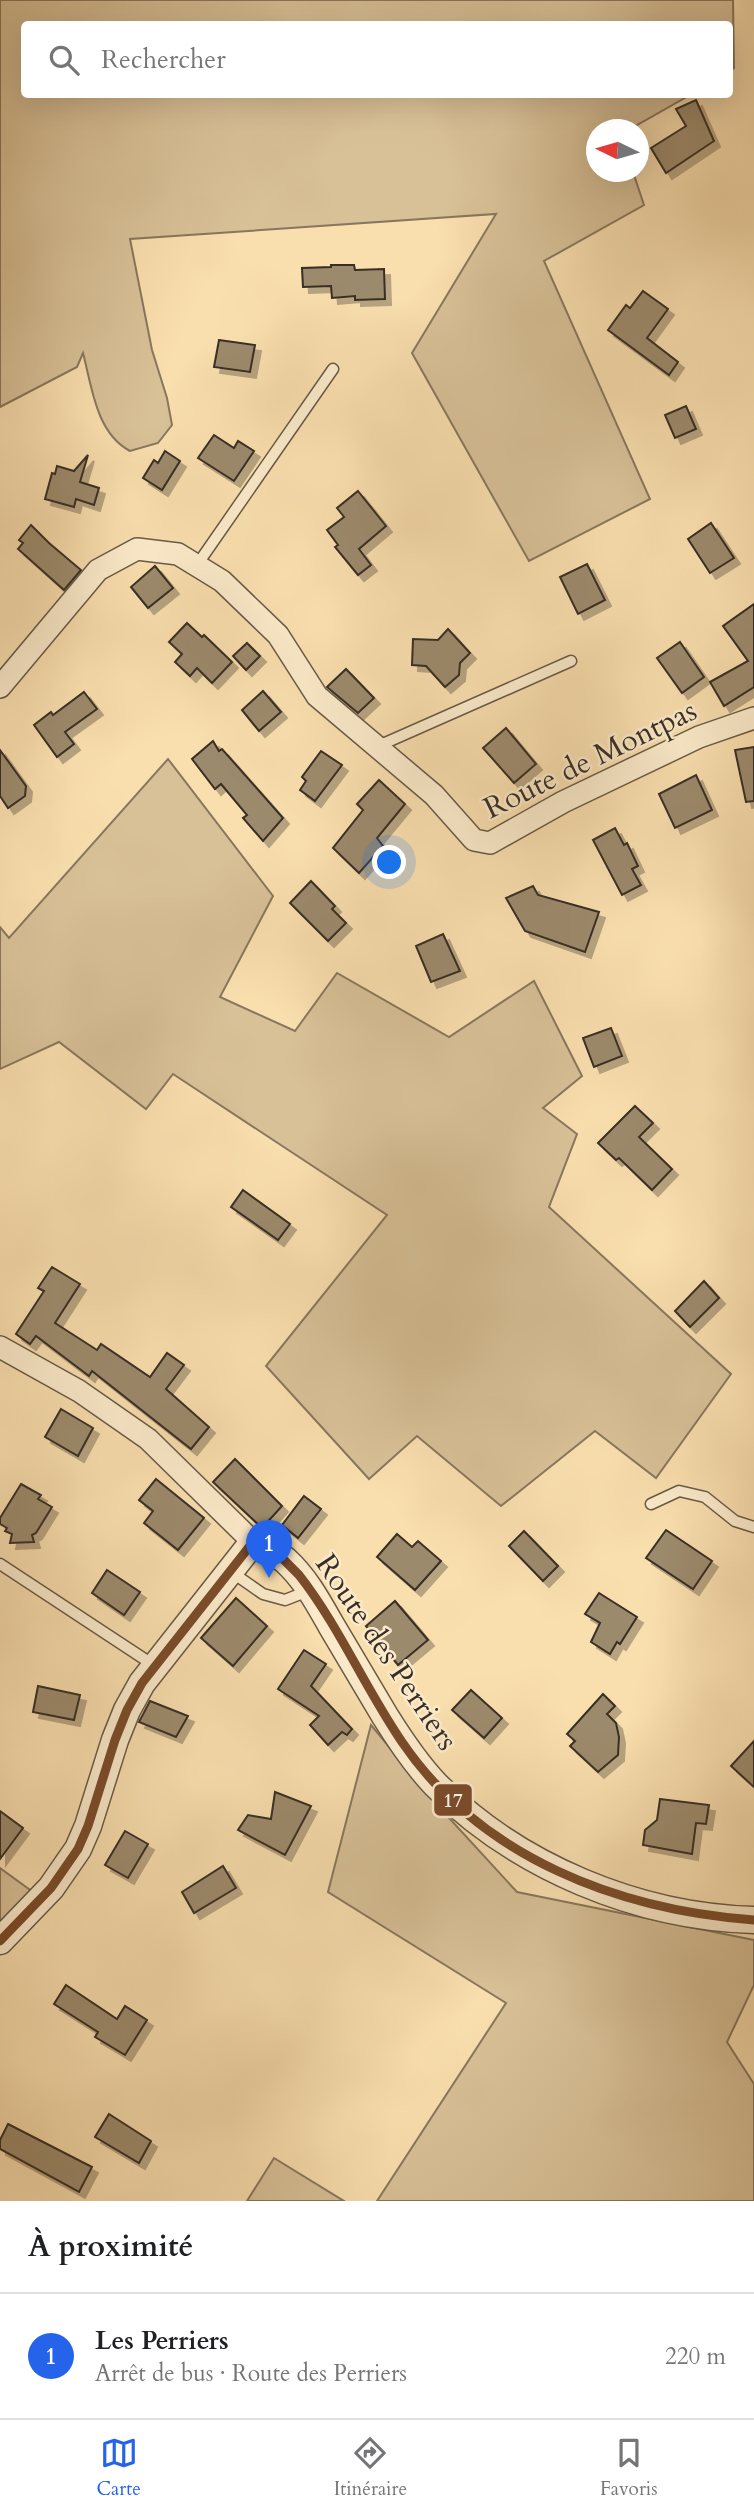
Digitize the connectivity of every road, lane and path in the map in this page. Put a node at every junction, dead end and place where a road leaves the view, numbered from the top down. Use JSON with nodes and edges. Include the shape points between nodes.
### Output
{"nodes":[{"id":1,"x":333,"y":369,"type":"dead end"},
{"id":2,"x":197,"y":565,"type":"junction"},
{"id":3,"x":571,"y":661,"type":"dead end"},
{"id":4,"x":0,"y":687,"type":"edge"},
{"id":5,"x":754,"y":718,"type":"edge"},
{"id":6,"x":376,"y":747,"type":"junction"},
{"id":7,"x":0,"y":1347,"type":"edge"},
{"id":8,"x":651,"y":1504,"type":"dead end"},
{"id":9,"x":754,"y":1527,"type":"edge"},
{"id":10,"x":253,"y":1542,"type":"junction"},
{"id":11,"x":0,"y":1564,"type":"edge"},
{"id":12,"x":230,"y":1571,"type":"junction"},
{"id":13,"x":311,"y":1590,"type":"junction"},
{"id":14,"x":155,"y":1666,"type":"junction"},
{"id":15,"x":754,"y":1920,"type":"edge"},
{"id":16,"x":0,"y":1941,"type":"edge"}],
"edges":[{"from":1,"to":2,"type":"lane"},
{"from":2,"to":4,"type":"street","name":"Route de Montpas","via":[[178,554],[136,549],[98,570]]},
{"from":2,"to":6,"type":"street","name":"Route de Montpas","via":[[222,581],[278,635],[317,696]]},
{"from":3,"to":6,"type":"lane"},
{"from":5,"to":6,"type":"street","name":"Route de Montpas","via":[[649,760],[490,843],[474,840],[434,794]]},
{"from":7,"to":10,"type":"street","name":"Route des Perriers","via":[[79,1391],[148,1439]]},
{"from":8,"to":9,"type":"lane","via":[[679,1491],[705,1497],[735,1521]]},
{"from":10,"to":12,"type":"street"},
{"from":10,"to":13,"type":"street","name":"Route des Perriers","via":[[284,1559]]},
{"from":11,"to":14,"type":"lane"},
{"from":12,"to":13,"type":"lane","via":[[263,1594],[285,1600]]},
{"from":12,"to":14,"type":"street"},
{"from":13,"to":15,"type":"street","name":"Route des Perriers","via":[[412,1757],[477,1822],[519,1850],[605,1891],[694,1916]]},
{"from":14,"to":16,"type":"street","via":[[127,1710],[78,1849],[51,1888]]}]}
